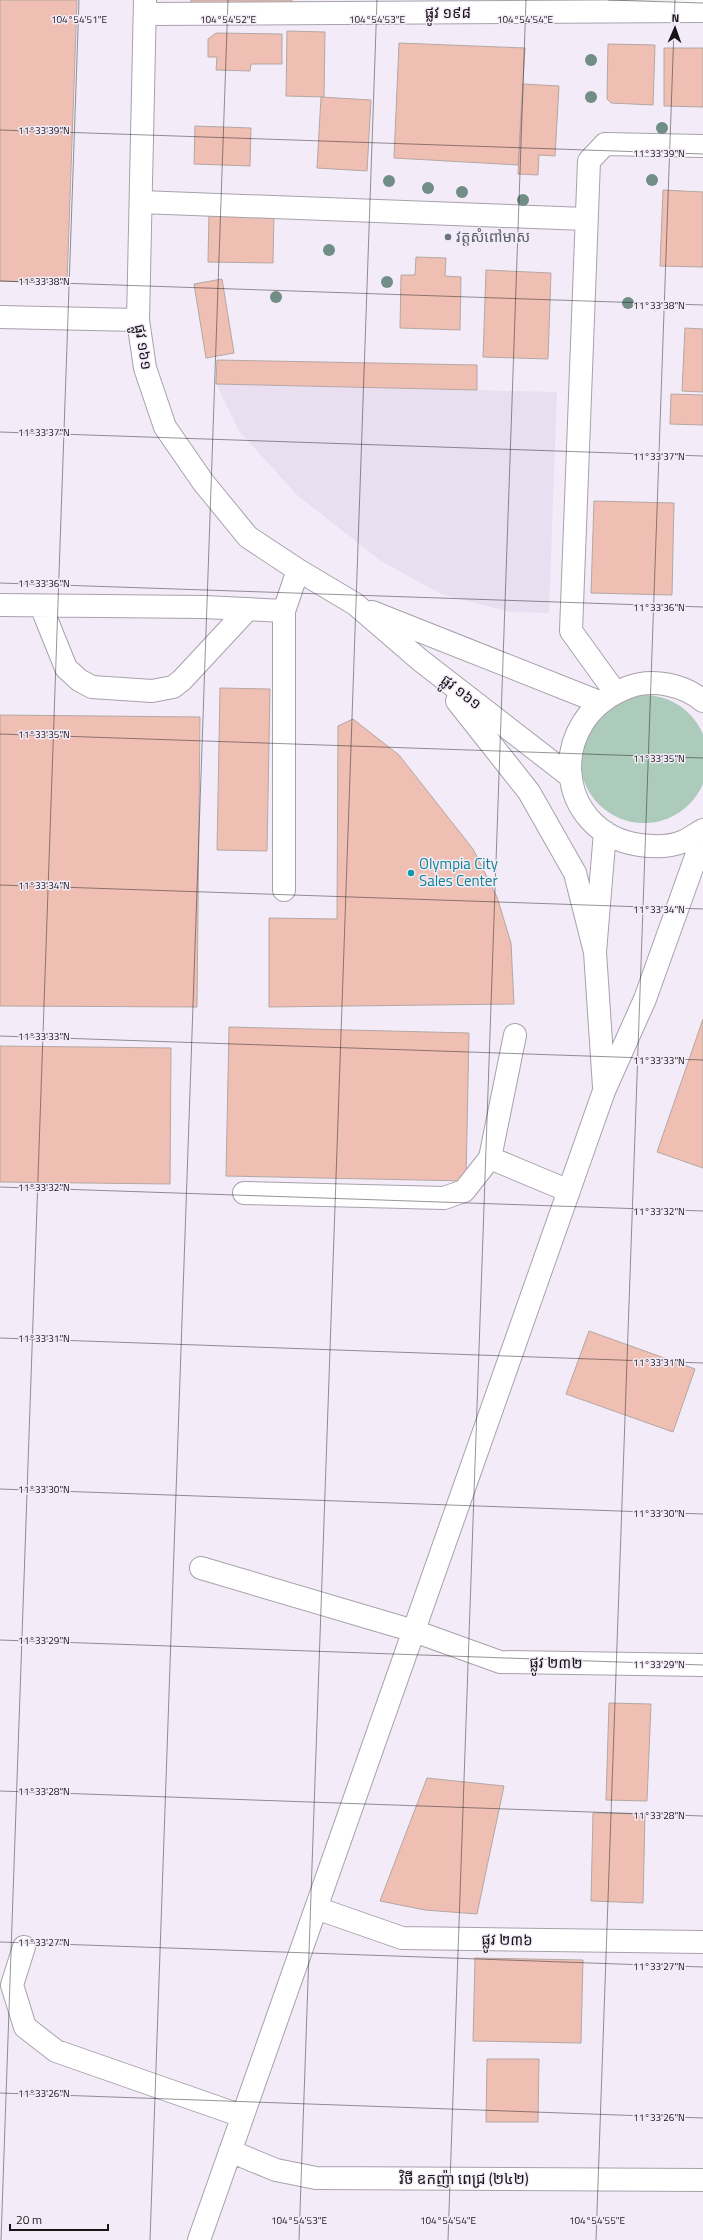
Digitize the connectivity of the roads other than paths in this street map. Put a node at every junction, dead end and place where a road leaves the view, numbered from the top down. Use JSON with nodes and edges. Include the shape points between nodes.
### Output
{"nodes":[{"id":1,"x":145,"y":7,"type":"edge"},
{"id":2,"x":703,"y":11,"type":"edge"},
{"id":3,"x":703,"y":146,"type":"edge"},
{"id":4,"x":141,"y":202,"type":"junction"},
{"id":5,"x":585,"y":219,"type":"junction"},
{"id":6,"x":0,"y":317,"type":"edge"},
{"id":7,"x":138,"y":320,"type":"junction"},
{"id":8,"x":298,"y":570,"type":"junction"},
{"id":9,"x":355,"y":604,"type":"junction"},
{"id":10,"x":0,"y":605,"type":"edge"},
{"id":11,"x":42,"y":606,"type":"junction"},
{"id":12,"x":248,"y":610,"type":"junction"},
{"id":13,"x":284,"y":611,"type":"junction"},
{"id":14,"x":420,"y":660,"type":"junction"},
{"id":15,"x":607,"y":697,"type":"junction"},
{"id":16,"x":701,"y":698,"type":"edge"},
{"id":17,"x":570,"y":777,"type":"junction"},
{"id":18,"x":703,"y":830,"type":"edge"},
{"id":19,"x":605,"y":832,"type":"junction"},
{"id":20,"x":703,"y":837,"type":"edge"},
{"id":21,"x":284,"y":890,"type":"dead end"},
{"id":22,"x":596,"y":952,"type":"junction"},
{"id":23,"x":515,"y":1035,"type":"dead end"},
{"id":24,"x":604,"y":1090,"type":"junction"},
{"id":25,"x":490,"y":1158,"type":"junction"},
{"id":26,"x":569,"y":1191,"type":"junction"},
{"id":27,"x":244,"y":1193,"type":"dead end"},
{"id":28,"x":201,"y":1568,"type":"dead end"},
{"id":29,"x":414,"y":1631,"type":"junction"},
{"id":30,"x":703,"y":1665,"type":"edge"},
{"id":31,"x":316,"y":1908,"type":"junction"},
{"id":32,"x":703,"y":1942,"type":"edge"},
{"id":33,"x":24,"y":1947,"type":"dead end"},
{"id":34,"x":242,"y":2116,"type":"junction"},
{"id":35,"x":230,"y":2151,"type":"junction"},
{"id":36,"x":703,"y":2180,"type":"edge"},
{"id":37,"x":199,"y":2240,"type":"edge"}],
"edges":[{"from":1,"to":2,"type":"street","name":"ផ្លូវ ១៩៨"},
{"from":1,"to":4,"type":"street","name":"ផ្លូវ ១៦១"},
{"from":3,"to":5,"type":"street","via":[[605,144],[589,161]]},
{"from":4,"to":5,"type":"street"},
{"from":4,"to":7,"type":"street","name":"ផ្លូវ ១៦១"},
{"from":5,"to":15,"type":"street","via":[[571,630]]},
{"from":6,"to":7,"type":"street"},
{"from":7,"to":8,"type":"street","name":"ផ្លូវ ១៦១","via":[[145,368],[165,427],[203,482],[248,537]]},
{"from":8,"to":9,"type":"street","name":"ផ្លូវ ១៦១"},
{"from":8,"to":13,"type":"street"},
{"from":9,"to":14,"type":"street","name":"ផ្លូវ ១៦១"},
{"from":9,"to":15,"type":"street","name":"ផ្លូវ ១៦១"},
{"from":10,"to":11,"type":"street"},
{"from":11,"to":12,"type":"street","via":[[204,607]]},
{"from":11,"to":12,"type":"street","via":[[66,668],[79,680],[92,687],[152,692],[173,687],[182,680]]},
{"from":12,"to":13,"type":"street"},
{"from":13,"to":21,"type":"street"},
{"from":14,"to":17,"type":"street","name":"ផ្លូវ ១៦១"},
{"from":14,"to":22,"type":"street","via":[[465,709],[529,792],[575,873]]},
{"from":15,"to":16,"type":"street","via":[[636,684],[657,683],[679,688]]},
{"from":15,"to":17,"type":"street","via":[[586,715],[576,732],[571,750]]},
{"from":17,"to":19,"type":"street","via":[[577,799],[588,818]]},
{"from":18,"to":19,"type":"street","via":[[682,842],[655,848],[627,843]]},
{"from":19,"to":22,"type":"street"},
{"from":20,"to":24,"type":"street","via":[[645,999]]},
{"from":22,"to":24,"type":"street"},
{"from":23,"to":25,"type":"street"},
{"from":24,"to":26,"type":"street"},
{"from":25,"to":26,"type":"street"},
{"from":25,"to":27,"type":"street","via":[[464,1191],[444,1198]]},
{"from":26,"to":29,"type":"street"},
{"from":28,"to":29,"type":"street","name":"ផ្លូវ ២៣២"},
{"from":29,"to":30,"type":"street","name":"ផ្លូវ ២៣២","via":[[500,1662]]},
{"from":29,"to":31,"type":"street"},
{"from":31,"to":32,"type":"street","name":"ផ្លូវ ២៣៦","via":[[402,1938]]},
{"from":31,"to":34,"type":"street"},
{"from":33,"to":34,"type":"street","via":[[12,1985],[25,2027],[56,2051]]},
{"from":34,"to":35,"type":"street"},
{"from":35,"to":36,"type":"street","name":"វិថី ឧកញ៉ា ពេជ្រ (២៤២)","via":[[276,2170],[316,2178]]},
{"from":35,"to":37,"type":"street"}]}
